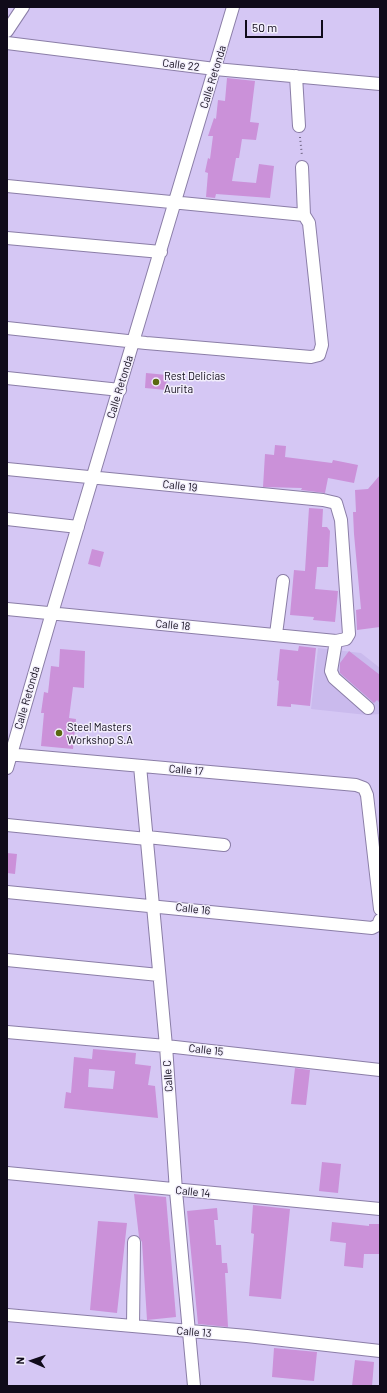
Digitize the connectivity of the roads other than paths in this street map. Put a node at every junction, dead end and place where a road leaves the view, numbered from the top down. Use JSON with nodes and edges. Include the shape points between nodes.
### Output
{"nodes":[{"id":1,"x":23,"y":7,"type":"edge"},
{"id":2,"x":233,"y":7,"type":"edge"},
{"id":3,"x":7,"y":31,"type":"edge"},
{"id":4,"x":7,"y":43,"type":"edge"},
{"id":5,"x":215,"y":69,"type":"junction"},
{"id":6,"x":296,"y":76,"type":"junction"},
{"id":7,"x":380,"y":84,"type":"edge"},
{"id":8,"x":299,"y":126,"type":"road end"},
{"id":9,"x":302,"y":167,"type":"road end"},
{"id":10,"x":7,"y":186,"type":"edge"},
{"id":11,"x":175,"y":203,"type":"junction"},
{"id":12,"x":304,"y":215,"type":"junction"},
{"id":13,"x":7,"y":238,"type":"edge"},
{"id":14,"x":161,"y":252,"type":"junction"},
{"id":15,"x":7,"y":328,"type":"edge"},
{"id":16,"x":134,"y":341,"type":"junction"},
{"id":17,"x":7,"y":378,"type":"edge"},
{"id":18,"x":120,"y":390,"type":"junction"},
{"id":19,"x":7,"y":469,"type":"edge"},
{"id":20,"x":92,"y":477,"type":"junction"},
{"id":21,"x":7,"y":519,"type":"edge"},
{"id":22,"x":78,"y":527,"type":"junction"},
{"id":23,"x":283,"y":581,"type":"dead end"},
{"id":24,"x":7,"y":609,"type":"edge"},
{"id":25,"x":52,"y":613,"type":"junction"},
{"id":26,"x":276,"y":634,"type":"junction"},
{"id":27,"x":338,"y":641,"type":"junction"},
{"id":28,"x":368,"y":708,"type":"dead end"},
{"id":29,"x":9,"y":754,"type":"edge"},
{"id":30,"x":140,"y":766,"type":"junction"},
{"id":31,"x":7,"y":768,"type":"edge"},
{"id":32,"x":7,"y":824,"type":"edge"},
{"id":33,"x":147,"y":838,"type":"junction"},
{"id":34,"x":224,"y":845,"type":"dead end"},
{"id":35,"x":7,"y":892,"type":"edge"},
{"id":36,"x":154,"y":906,"type":"junction"},
{"id":37,"x":380,"y":909,"type":"edge"},
{"id":38,"x":379,"y":923,"type":"edge"},
{"id":39,"x":7,"y":960,"type":"edge"},
{"id":40,"x":160,"y":975,"type":"junction"},
{"id":41,"x":7,"y":1032,"type":"edge"},
{"id":42,"x":166,"y":1046,"type":"junction"},
{"id":43,"x":380,"y":1070,"type":"edge"},
{"id":44,"x":7,"y":1173,"type":"edge"},
{"id":45,"x":176,"y":1191,"type":"junction"},
{"id":46,"x":380,"y":1209,"type":"edge"},
{"id":47,"x":134,"y":1242,"type":"dead end"},
{"id":48,"x":7,"y":1315,"type":"edge"},
{"id":49,"x":133,"y":1326,"type":"junction"},
{"id":50,"x":189,"y":1332,"type":"junction"},
{"id":51,"x":380,"y":1352,"type":"edge"},
{"id":52,"x":194,"y":1386,"type":"edge"}],
"edges":[{"from":1,"to":3,"type":"street"},
{"from":2,"to":5,"type":"street","name":"Calle Retonda"},
{"from":4,"to":5,"type":"street","name":"Calle 22"},
{"from":5,"to":6,"type":"street","name":"Calle 22"},
{"from":5,"to":11,"type":"street","name":"Calle Retonda"},
{"from":6,"to":7,"type":"street","name":"Calle 22"},
{"from":6,"to":8,"type":"street"},
{"from":9,"to":12,"type":"street"},
{"from":10,"to":11,"type":"street"},
{"from":11,"to":12,"type":"street"},
{"from":11,"to":14,"type":"street","name":"Calle Retonda"},
{"from":12,"to":16,"type":"street","via":[[309,223],[322,345],[319,355]]},
{"from":13,"to":14,"type":"street"},
{"from":14,"to":16,"type":"street","name":"Calle Retonda"},
{"from":15,"to":16,"type":"street"},
{"from":16,"to":18,"type":"street","name":"Calle Retonda"},
{"from":17,"to":18,"type":"street"},
{"from":18,"to":20,"type":"street","name":"Calle Retonda"},
{"from":19,"to":20,"type":"street","name":"Calle 19"},
{"from":20,"to":22,"type":"street","name":"Calle Retonda"},
{"from":20,"to":27,"type":"street","name":"Calle 19","via":[[336,503],[341,520],[349,634],[346,639]]},
{"from":21,"to":22,"type":"street"},
{"from":22,"to":25,"type":"street","name":"Calle Retonda"},
{"from":23,"to":26,"type":"street"},
{"from":24,"to":25,"type":"street","name":"Calle 18"},
{"from":25,"to":26,"type":"street","name":"Calle 18"},
{"from":25,"to":29,"type":"street","name":"Calle Retonda"},
{"from":26,"to":27,"type":"street","name":"Calle 18"},
{"from":27,"to":28,"type":"street","via":[[331,671],[334,678]]},
{"from":29,"to":30,"type":"street","name":"Calle 17"},
{"from":29,"to":31,"type":"street","name":"Calle Retonda"},
{"from":30,"to":33,"type":"street","name":"Calle C"},
{"from":30,"to":37,"type":"street","name":"Calle 17","via":[[356,785],[364,788],[367,795]]},
{"from":32,"to":33,"type":"street"},
{"from":33,"to":34,"type":"street"},
{"from":33,"to":36,"type":"street","name":"Calle C"},
{"from":35,"to":36,"type":"street","name":"Calle 16"},
{"from":36,"to":38,"type":"street","name":"Calle 16","via":[[372,928]]},
{"from":36,"to":40,"type":"street","name":"Calle C"},
{"from":39,"to":40,"type":"street"},
{"from":40,"to":42,"type":"street","name":"Calle C"},
{"from":41,"to":42,"type":"street","name":"Calle 15"},
{"from":42,"to":43,"type":"street","name":"Calle 15"},
{"from":42,"to":45,"type":"street","name":"Calle C"},
{"from":44,"to":45,"type":"street","name":"Calle 14"},
{"from":45,"to":46,"type":"street","name":"Calle 14"},
{"from":45,"to":50,"type":"street","name":"Calle C"},
{"from":47,"to":49,"type":"street"},
{"from":48,"to":49,"type":"street","name":"Calle 13"},
{"from":49,"to":50,"type":"street","name":"Calle 13"},
{"from":50,"to":51,"type":"street","name":"Calle 13","via":[[247,1336]]},
{"from":50,"to":52,"type":"street","name":"Calle C"}]}
